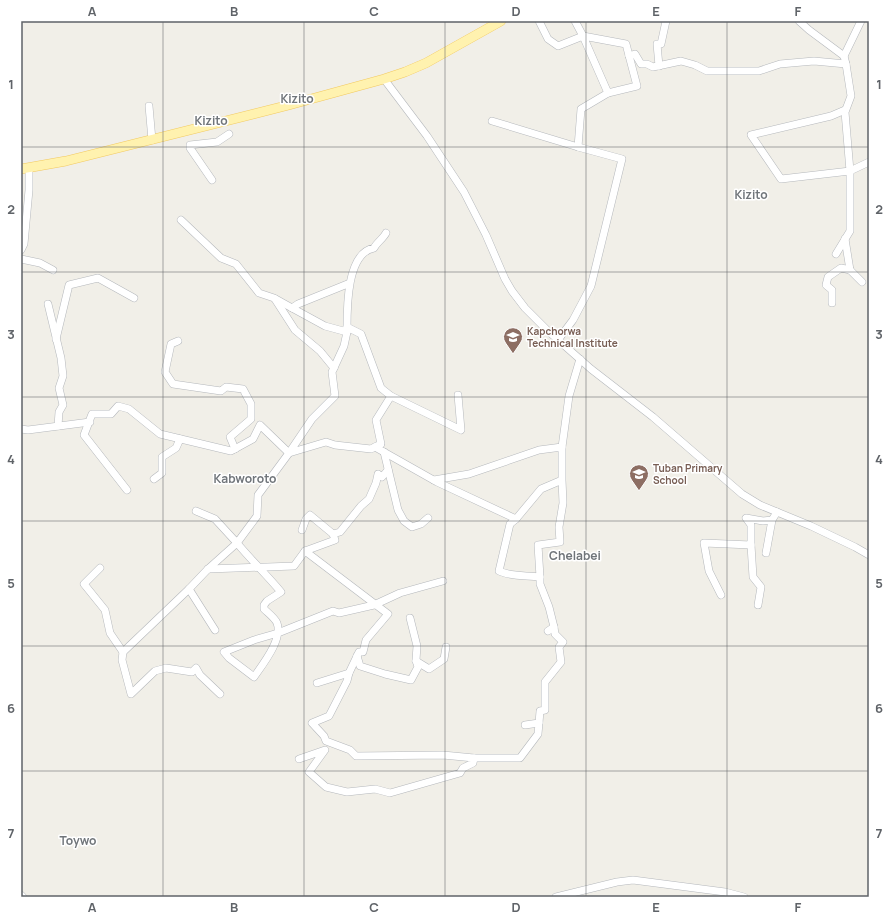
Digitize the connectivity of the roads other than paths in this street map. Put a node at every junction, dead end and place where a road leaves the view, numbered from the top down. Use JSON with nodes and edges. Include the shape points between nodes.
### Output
{"nodes":[{"id":1,"x":500,"y":21,"type":"edge"},
{"id":2,"x":539,"y":21,"type":"edge"},
{"id":3,"x":575,"y":21,"type":"edge"},
{"id":4,"x":666,"y":21,"type":"edge"},
{"id":5,"x":799,"y":21,"type":"edge"},
{"id":6,"x":861,"y":21,"type":"edge"},
{"id":7,"x":583,"y":36,"type":"junction"},
{"id":8,"x":630,"y":56,"type":"junction"},
{"id":9,"x":844,"y":56,"type":"junction"},
{"id":10,"x":846,"y":64,"type":"junction"},
{"id":11,"x":659,"y":66,"type":"junction"},
{"id":12,"x":384,"y":79,"type":"junction"},
{"id":13,"x":608,"y":93,"type":"junction"},
{"id":14,"x":149,"y":106,"type":"dead end"},
{"id":15,"x":845,"y":110,"type":"junction"},
{"id":16,"x":492,"y":121,"type":"dead end"},
{"id":17,"x":229,"y":134,"type":"dead end"},
{"id":18,"x":152,"y":140,"type":"junction"},
{"id":19,"x":578,"y":147,"type":"junction"},
{"id":20,"x":869,"y":162,"type":"edge"},
{"id":21,"x":25,"y":169,"type":"edge"},
{"id":22,"x":850,"y":171,"type":"junction"},
{"id":23,"x":212,"y":180,"type":"dead end"},
{"id":24,"x":181,"y":220,"type":"dead end"},
{"id":25,"x":386,"y":233,"type":"dead end"},
{"id":26,"x":845,"y":239,"type":"junction"},
{"id":27,"x":21,"y":250,"type":"edge"},
{"id":28,"x":836,"y":254,"type":"dead end"},
{"id":29,"x":21,"y":259,"type":"edge"},
{"id":30,"x":53,"y":270,"type":"dead end"},
{"id":31,"x":850,"y":270,"type":"junction"},
{"id":32,"x":862,"y":282,"type":"dead end"},
{"id":33,"x":350,"y":283,"type":"junction"},
{"id":34,"x":134,"y":298,"type":"dead end"},
{"id":35,"x":274,"y":298,"type":"junction"},
{"id":36,"x":48,"y":304,"type":"dead end"},
{"id":37,"x":832,"y":304,"type":"dead end"},
{"id":38,"x":292,"y":308,"type":"junction"},
{"id":39,"x":347,"y":330,"type":"junction"},
{"id":40,"x":56,"y":339,"type":"junction"},
{"id":41,"x":558,"y":340,"type":"junction"},
{"id":42,"x":178,"y":341,"type":"dead end"},
{"id":43,"x":580,"y":359,"type":"junction"},
{"id":44,"x":334,"y":368,"type":"junction"},
{"id":45,"x":458,"y":395,"type":"dead end"},
{"id":46,"x":391,"y":396,"type":"junction"},
{"id":47,"x":90,"y":422,"type":"junction"},
{"id":48,"x":58,"y":426,"type":"junction"},
{"id":49,"x":21,"y":429,"type":"edge"},
{"id":50,"x":180,"y":439,"type":"junction"},
{"id":51,"x":375,"y":447,"type":"junction"},
{"id":52,"x":562,"y":447,"type":"junction"},
{"id":53,"x":235,"y":449,"type":"junction"},
{"id":54,"x":384,"y":452,"type":"junction"},
{"id":55,"x":290,"y":453,"type":"junction"},
{"id":56,"x":388,"y":470,"type":"junction"},
{"id":57,"x":154,"y":479,"type":"dead end"},
{"id":58,"x":434,"y":480,"type":"junction"},
{"id":59,"x":562,"y":480,"type":"junction"},
{"id":60,"x":127,"y":490,"type":"dead end"},
{"id":61,"x":196,"y":511,"type":"dead end"},
{"id":62,"x":777,"y":512,"type":"junction"},
{"id":63,"x":428,"y":518,"type":"dead end"},
{"id":64,"x":516,"y":519,"type":"junction"},
{"id":65,"x":772,"y":520,"type":"junction"},
{"id":66,"x":302,"y":530,"type":"dead end"},
{"id":67,"x":333,"y":534,"type":"junction"},
{"id":68,"x":237,"y":543,"type":"junction"},
{"id":69,"x":751,"y":545,"type":"junction"},
{"id":70,"x":304,"y":551,"type":"junction"},
{"id":71,"x":766,"y":553,"type":"dead end"},
{"id":72,"x":869,"y":555,"type":"edge"},
{"id":73,"x":260,"y":567,"type":"junction"},
{"id":74,"x":100,"y":568,"type":"dead end"},
{"id":75,"x":208,"y":569,"type":"junction"},
{"id":76,"x":540,"y":577,"type":"junction"},
{"id":77,"x":444,"y":580,"type":"dead end"},
{"id":78,"x":189,"y":589,"type":"junction"},
{"id":79,"x":721,"y":595,"type":"dead end"},
{"id":80,"x":376,"y":605,"type":"junction"},
{"id":81,"x":758,"y":605,"type":"dead end"},
{"id":82,"x":410,"y":618,"type":"dead end"},
{"id":83,"x":215,"y":630,"type":"dead end"},
{"id":84,"x":278,"y":633,"type":"junction"},
{"id":85,"x":446,"y":647,"type":"dead end"},
{"id":86,"x":123,"y":652,"type":"junction"},
{"id":87,"x":357,"y":656,"type":"junction"},
{"id":88,"x":416,"y":661,"type":"junction"},
{"id":89,"x":349,"y":673,"type":"junction"},
{"id":90,"x":317,"y":683,"type":"dead end"},
{"id":91,"x":220,"y":694,"type":"dead end"},
{"id":92,"x":539,"y":723,"type":"junction"},
{"id":93,"x":525,"y":726,"type":"dead end"},
{"id":94,"x":474,"y":758,"type":"junction"},
{"id":95,"x":299,"y":759,"type":"dead end"},
{"id":96,"x":556,"y":897,"type":"edge"},
{"id":97,"x":744,"y":897,"type":"edge"}],
"edges":[{"from":1,"to":12,"type":"main road","via":[[426,63]]},
{"from":2,"to":7,"type":"street","via":[[548,39],[558,46]]},
{"from":3,"to":7,"type":"street"},
{"from":4,"to":11,"type":"street","via":[[661,44],[657,44]]},
{"from":5,"to":9,"type":"street"},
{"from":6,"to":9,"type":"street"},
{"from":7,"to":8,"type":"street","via":[[626,44]]},
{"from":7,"to":13,"type":"street"},
{"from":8,"to":11,"type":"street","via":[[635,54],[641,64]]},
{"from":8,"to":13,"type":"street","via":[[637,86]]},
{"from":9,"to":10,"type":"street"},
{"from":10,"to":11,"type":"street","via":[[814,61],[780,64],[759,71],[707,71],[681,61]]},
{"from":10,"to":15,"type":"street","via":[[851,96]]},
{"from":12,"to":18,"type":"main road"},
{"from":12,"to":41,"type":"street","via":[[427,136],[464,192],[512,291],[525,308]]},
{"from":13,"to":19,"type":"street","via":[[581,109]]},
{"from":14,"to":18,"type":"street"},
{"from":15,"to":22,"type":"street"},
{"from":15,"to":22,"type":"street","via":[[751,135],[780,179]]},
{"from":16,"to":19,"type":"street"},
{"from":17,"to":23,"type":"street","via":[[217,142],[190,145]]},
{"from":18,"to":21,"type":"main road"},
{"from":19,"to":41,"type":"street","via":[[622,159],[591,286],[573,320]]},
{"from":20,"to":22,"type":"street"},
{"from":21,"to":27,"type":"street","via":[[29,190],[24,244]]},
{"from":22,"to":26,"type":"street","via":[[850,231]]},
{"from":24,"to":35,"type":"street","via":[[221,258],[236,264],[259,293]]},
{"from":25,"to":33,"type":"street","via":[[376,242],[374,248],[368,249],[358,259]]},
{"from":26,"to":28,"type":"street"},
{"from":26,"to":31,"type":"street"},
{"from":29,"to":30,"type":"street","via":[[40,263]]},
{"from":31,"to":32,"type":"street"},
{"from":31,"to":37,"type":"street","via":[[841,268],[828,277],[826,285],[832,290]]},
{"from":33,"to":38,"type":"street"},
{"from":33,"to":39,"type":"street"},
{"from":34,"to":40,"type":"street","via":[[98,278],[69,285]]},
{"from":35,"to":38,"type":"street"},
{"from":35,"to":44,"type":"street","via":[[295,330],[320,351]]},
{"from":36,"to":40,"type":"street"},
{"from":38,"to":39,"type":"street","via":[[325,326]]},
{"from":39,"to":44,"type":"street","via":[[344,346]]},
{"from":39,"to":46,"type":"street","via":[[361,334],[381,388]]},
{"from":40,"to":48,"type":"street","via":[[63,376],[59,388],[63,406],[59,412]]},
{"from":41,"to":43,"type":"street"},
{"from":42,"to":53,"type":"street","via":[[170,344],[165,372],[173,384],[221,391],[226,387],[243,390],[251,404],[251,419],[230,437]]},
{"from":43,"to":52,"type":"street","via":[[569,396]]},
{"from":43,"to":62,"type":"street","via":[[732,487],[760,505]]},
{"from":44,"to":55,"type":"street","via":[[332,372],[335,396],[312,419]]},
{"from":45,"to":46,"type":"street","via":[[461,430]]},
{"from":46,"to":51,"type":"street","via":[[376,420],[381,444]]},
{"from":47,"to":48,"type":"street"},
{"from":47,"to":50,"type":"street","via":[[92,414],[111,414],[118,406],[129,409],[160,434]]},
{"from":47,"to":60,"type":"street","via":[[84,435]]},
{"from":48,"to":49,"type":"street"},
{"from":50,"to":53,"type":"street","via":[[231,451]]},
{"from":50,"to":57,"type":"street","via":[[176,448],[162,457],[162,473]]},
{"from":51,"to":54,"type":"street"},
{"from":51,"to":55,"type":"street","via":[[371,449],[326,442]]},
{"from":52,"to":58,"type":"street","via":[[539,450],[469,474]]},
{"from":52,"to":59,"type":"street"},
{"from":53,"to":55,"type":"street","via":[[253,439],[260,424]]},
{"from":54,"to":56,"type":"street"},
{"from":54,"to":58,"type":"street"},
{"from":55,"to":68,"type":"street","via":[[258,496],[257,516]]},
{"from":56,"to":63,"type":"street","via":[[398,510],[404,521],[412,527]]},
{"from":56,"to":67,"type":"street","via":[[382,477],[378,474],[370,498],[340,532]]},
{"from":58,"to":64,"type":"street"},
{"from":59,"to":64,"type":"street","via":[[541,489]]},
{"from":59,"to":76,"type":"street","via":[[560,542],[538,545]]},
{"from":61,"to":68,"type":"street","via":[[215,519]]},
{"from":62,"to":65,"type":"street"},
{"from":62,"to":72,"type":"street"},
{"from":64,"to":76,"type":"street","via":[[510,524],[499,571],[506,575]]},
{"from":65,"to":69,"type":"street","via":[[746,518],[750,525]]},
{"from":65,"to":71,"type":"street"},
{"from":66,"to":67,"type":"street","via":[[310,515]]},
{"from":67,"to":70,"type":"street","via":[[335,540]]},
{"from":68,"to":73,"type":"street"},
{"from":68,"to":75,"type":"street"},
{"from":69,"to":79,"type":"street","via":[[704,543],[709,571]]},
{"from":69,"to":81,"type":"street","via":[[753,577],[761,587]]},
{"from":70,"to":73,"type":"street","via":[[294,566]]},
{"from":70,"to":80,"type":"street"},
{"from":73,"to":75,"type":"street"},
{"from":73,"to":84,"type":"street","via":[[281,592],[264,605],[264,609],[276,621]]},
{"from":74,"to":86,"type":"street","via":[[84,584],[105,610],[110,633]]},
{"from":75,"to":78,"type":"street"},
{"from":76,"to":92,"type":"street","via":[[540,584],[549,606],[551,629],[563,642],[559,647],[562,662],[545,682],[545,710],[540,711]]},
{"from":77,"to":80,"type":"street","via":[[400,593]]},
{"from":78,"to":83,"type":"street"},
{"from":78,"to":86,"type":"street"},
{"from":80,"to":84,"type":"street","via":[[339,613],[333,611]]},
{"from":80,"to":87,"type":"street","via":[[388,614],[366,640],[364,652],[358,652]]},
{"from":82,"to":88,"type":"street","via":[[417,646]]},
{"from":84,"to":84,"type":"street","via":[[254,640],[224,652],[254,677],[272,650]]},
{"from":85,"to":88,"type":"street","via":[[444,659],[429,669]]},
{"from":86,"to":91,"type":"street","via":[[122,660],[131,694],[155,671],[166,668],[192,672],[196,668]]},
{"from":87,"to":88,"type":"street","via":[[360,666],[411,680],[418,668]]},
{"from":87,"to":89,"type":"street"},
{"from":89,"to":90,"type":"street"},
{"from":89,"to":94,"type":"street","via":[[329,716],[312,723],[326,741],[350,750],[356,756],[444,755]]},
{"from":92,"to":93,"type":"street"},
{"from":92,"to":94,"type":"street","via":[[538,734],[520,758]]},
{"from":94,"to":95,"type":"street","via":[[473,763],[463,768],[460,773],[390,793],[375,789],[346,792],[326,787],[309,772],[325,750]]},
{"from":96,"to":97,"type":"street","via":[[634,880],[725,892]]}]}
